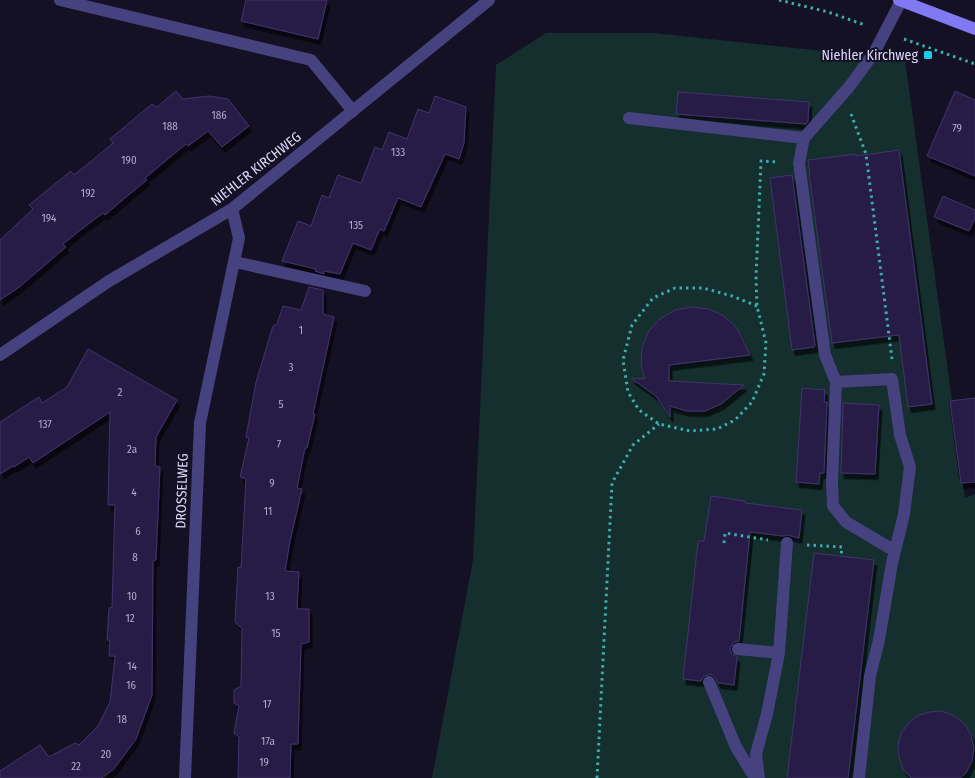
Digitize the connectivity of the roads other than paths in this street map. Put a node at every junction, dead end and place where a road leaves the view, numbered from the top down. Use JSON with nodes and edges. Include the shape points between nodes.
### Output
{"nodes":[{"id":1,"x":60,"y":0,"type":"edge"},
{"id":2,"x":489,"y":0,"type":"edge"},
{"id":3,"x":900,"y":0,"type":"edge"},
{"id":4,"x":975,"y":29,"type":"edge"},
{"id":5,"x":353,"y":111,"type":"junction"},
{"id":6,"x":629,"y":118,"type":"dead end"},
{"id":7,"x":804,"y":138,"type":"junction"},
{"id":8,"x":232,"y":209,"type":"junction"},
{"id":9,"x":235,"y":262,"type":"junction"},
{"id":10,"x":365,"y":291,"type":"dead end"},
{"id":11,"x":0,"y":355,"type":"edge"},
{"id":12,"x":836,"y":382,"type":"junction"},
{"id":13,"x":787,"y":543,"type":"dead end"},
{"id":14,"x":895,"y":551,"type":"junction"},
{"id":15,"x":738,"y":649,"type":"dead end"},
{"id":16,"x":779,"y":653,"type":"junction"},
{"id":17,"x":709,"y":682,"type":"dead end"},
{"id":18,"x":185,"y":778,"type":"edge"},
{"id":19,"x":755,"y":778,"type":"edge"},
{"id":20,"x":759,"y":778,"type":"edge"},
{"id":21,"x":859,"y":778,"type":"edge"}],
"edges":[{"from":1,"to":5,"type":"street","via":[[311,60]]},
{"from":2,"to":5,"type":"street","name":"NIEHLER KIRCHWEG"},
{"from":3,"to":4,"type":"main road"},
{"from":3,"to":7,"type":"street","via":[[874,53]]},
{"from":5,"to":8,"type":"street","name":"NIEHLER KIRCHWEG"},
{"from":6,"to":7,"type":"street"},
{"from":7,"to":12,"type":"street","via":[[799,162],[825,356]]},
{"from":8,"to":9,"type":"street","name":"DROSSELWEG","via":[[239,238]]},
{"from":8,"to":11,"type":"street","name":"NIEHLER KIRCHWEG","via":[[109,281]]},
{"from":9,"to":10,"type":"street"},
{"from":9,"to":18,"type":"street","name":"DROSSELWEG","via":[[200,423]]},
{"from":12,"to":14,"type":"street","via":[[833,506],[846,522]]},
{"from":12,"to":14,"type":"street","via":[[892,379],[900,434],[910,467]]},
{"from":13,"to":16,"type":"street"},
{"from":14,"to":21,"type":"street","via":[[870,676]]},
{"from":15,"to":16,"type":"street"},
{"from":16,"to":20,"type":"street","via":[[756,754]]},
{"from":17,"to":19,"type":"street","via":[[736,747]]}]}
